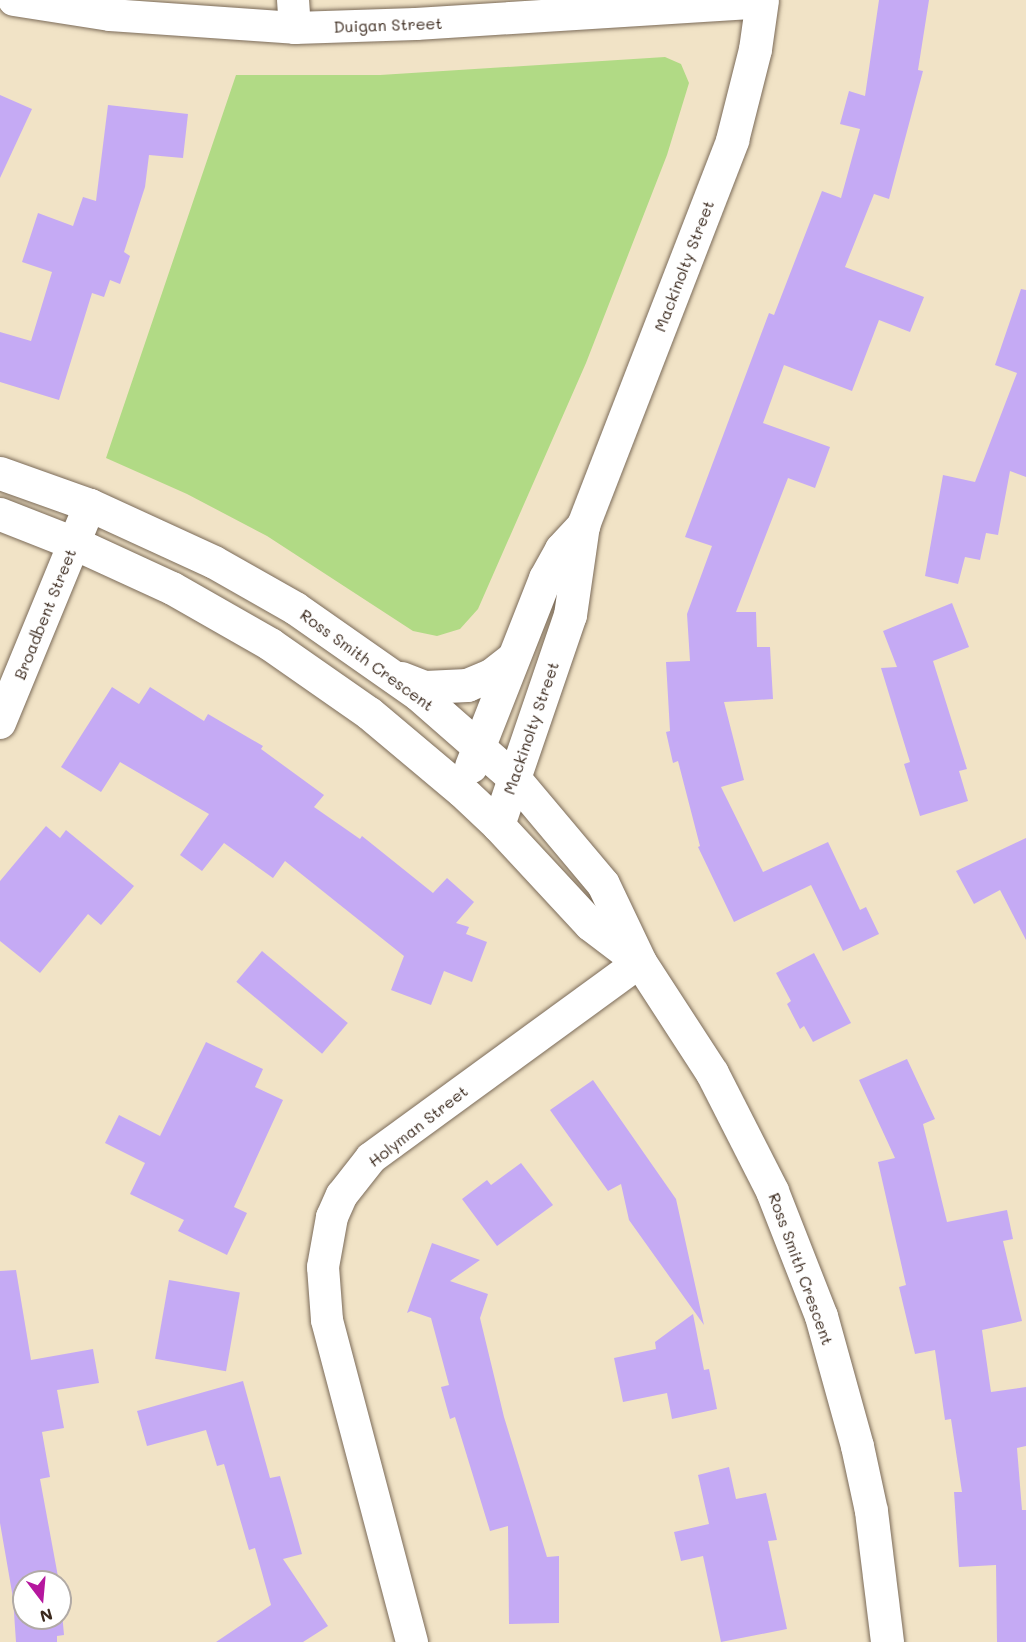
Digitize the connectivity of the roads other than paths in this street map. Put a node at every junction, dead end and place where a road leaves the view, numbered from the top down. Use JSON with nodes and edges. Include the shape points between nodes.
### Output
{"nodes":[{"id":1,"x":14,"y":0,"type":"edge"},
{"id":2,"x":762,"y":1,"type":"edge"},
{"id":3,"x":294,"y":14,"type":"edge"},
{"id":4,"x":0,"y":472,"type":"edge"},
{"id":5,"x":90,"y":505,"type":"junction"},
{"id":6,"x":0,"y":514,"type":"edge"},
{"id":7,"x":584,"y":525,"type":"junction"},
{"id":8,"x":74,"y":543,"type":"junction"},
{"id":9,"x":513,"y":658,"type":"junction"},
{"id":10,"x":391,"y":674,"type":"junction"},
{"id":11,"x":0,"y":723,"type":"edge"},
{"id":12,"x":479,"y":748,"type":"junction"},
{"id":13,"x":514,"y":778,"type":"junction"},
{"id":14,"x":462,"y":791,"type":"junction"},
{"id":15,"x":498,"y":825,"type":"junction"},
{"id":16,"x":640,"y":962,"type":"junction"},
{"id":17,"x":412,"y":1642,"type":"edge"},
{"id":18,"x":887,"y":1642,"type":"edge"}],
"edges":[{"from":1,"to":3,"type":"street","name":"Duigan Street","via":[[110,15]]},
{"from":2,"to":3,"type":"street","name":"Duigan Street","via":[[416,24]]},
{"from":2,"to":7,"type":"street","name":"Mackinolty Street","via":[[755,49],[732,140]]},
{"from":4,"to":5,"type":"street","name":"Ross Smith Crescent"},
{"from":5,"to":8,"type":"street","name":"Broadbent Street"},
{"from":5,"to":10,"type":"street","name":"Ross Smith Crescent","via":[[214,562],[295,608]]},
{"from":6,"to":8,"type":"street","name":"Ross Smith Crescent"},
{"from":7,"to":9,"type":"street","name":"Mackinolty Street","via":[[561,549],[545,578]]},
{"from":7,"to":13,"type":"street","name":"Mackinolty Street","via":[[570,615]]},
{"from":8,"to":11,"type":"street","name":"Broadbent Street"},
{"from":8,"to":14,"type":"street","name":"Ross Smith Crescent","via":[[172,588],[270,644],[369,713]]},
{"from":9,"to":10,"type":"street","via":[[491,675],[466,685],[425,687]]},
{"from":9,"to":12,"type":"street","name":"Mackinolty Street"},
{"from":10,"to":12,"type":"street","name":"Ross Smith Crescent"},
{"from":12,"to":13,"type":"street","name":"Ross Smith Crescent"},
{"from":12,"to":14,"type":"street","name":"Mackinolty Street"},
{"from":13,"to":15,"type":"street","name":"Mackinolty Street"},
{"from":13,"to":16,"type":"street","name":"Ross Smith Crescent","via":[[603,885]]},
{"from":14,"to":15,"type":"street","name":"Ross Smith Crescent"},
{"from":15,"to":16,"type":"street","name":"Ross Smith Crescent","via":[[590,924]]},
{"from":16,"to":17,"type":"street","name":"Holyman Street","via":[[371,1158],[342,1195],[332,1217],[323,1267],[327,1320]]},
{"from":16,"to":18,"type":"street","name":"Ross Smith Crescent","via":[[712,1073],[767,1181],[821,1316],[864,1478]]}]}
